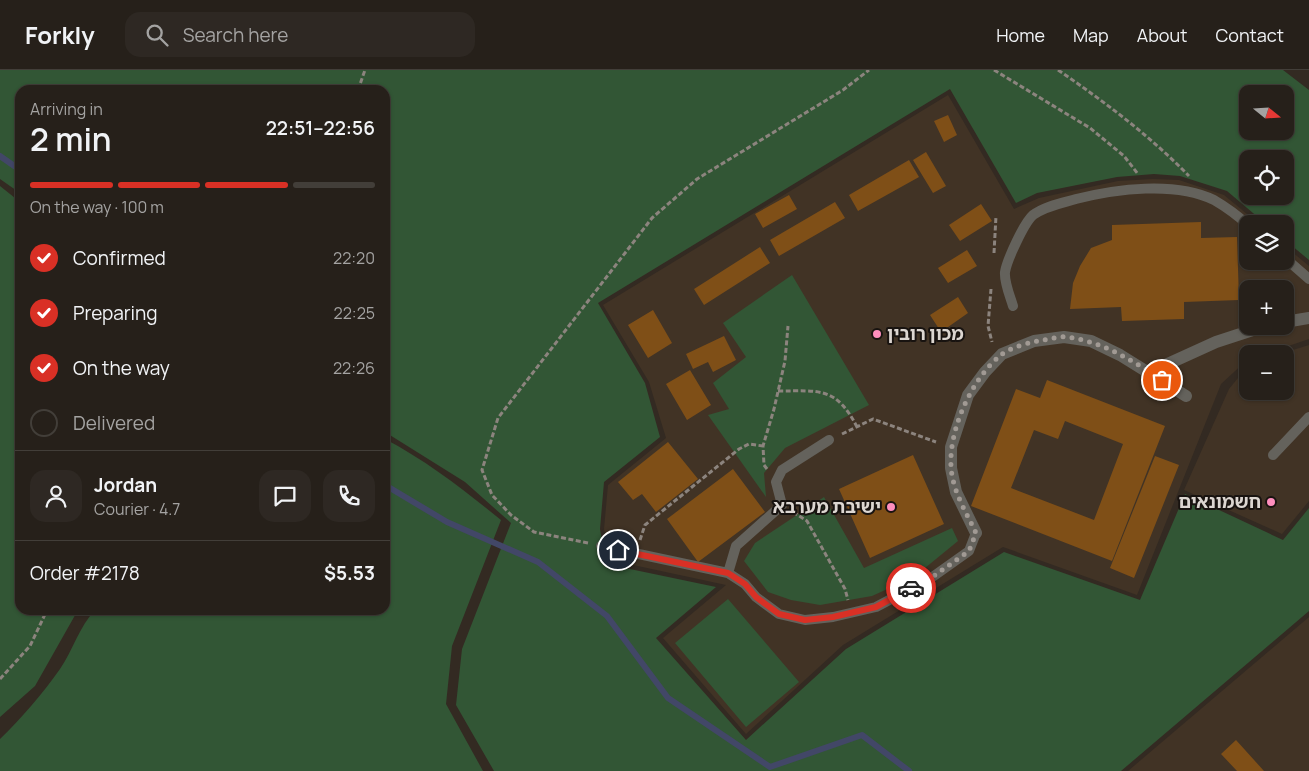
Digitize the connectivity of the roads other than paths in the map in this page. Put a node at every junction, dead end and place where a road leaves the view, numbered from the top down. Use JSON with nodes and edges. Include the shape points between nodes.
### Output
{"nodes":[{"id":1,"x":1239,"y":217,"type":"edge"},
{"id":2,"x":1294,"y":266,"type":"edge"},
{"id":3,"x":1309,"y":279,"type":"edge"},
{"id":4,"x":1013,"y":306,"type":"dead end"},
{"id":5,"x":1309,"y":318,"type":"edge"},
{"id":6,"x":1294,"y":320,"type":"edge"},
{"id":7,"x":1239,"y":334,"type":"edge"},
{"id":8,"x":1150,"y":372,"type":"junction"},
{"id":9,"x":1186,"y":396,"type":"dead end"},
{"id":10,"x":1309,"y":417,"type":"edge"},
{"id":11,"x":829,"y":440,"type":"road end"},
{"id":12,"x":1273,"y":455,"type":"dead end"},
{"id":13,"x":976,"y":533,"type":"joint"},
{"id":14,"x":601,"y":546,"type":"road end"},
{"id":15,"x":728,"y":573,"type":"junction"}],
"edges":[{"from":1,"to":4,"type":"lane","via":[[1213,200],[1188,192],[1149,188],[1098,194],[1052,206],[1033,215],[1014,245],[1005,274]]},
{"from":2,"to":3,"type":"lane"},
{"from":5,"to":6,"type":"street"},
{"from":7,"to":8,"type":"street"},
{"from":8,"to":9,"type":"street"},
{"from":8,"to":13,"type":"street","via":[[1091,342],[1064,337],[1034,341],[1002,354],[968,395],[951,447],[956,492]]},
{"from":10,"to":12,"type":"lane"},
{"from":11,"to":15,"type":"lane","via":[[782,470],[776,482],[782,505],[736,546]]},
{"from":13,"to":15,"type":"lane","via":[[969,551],[931,578],[876,607],[833,617],[805,620],[779,614]]},
{"from":14,"to":15,"type":"lane"}]}
